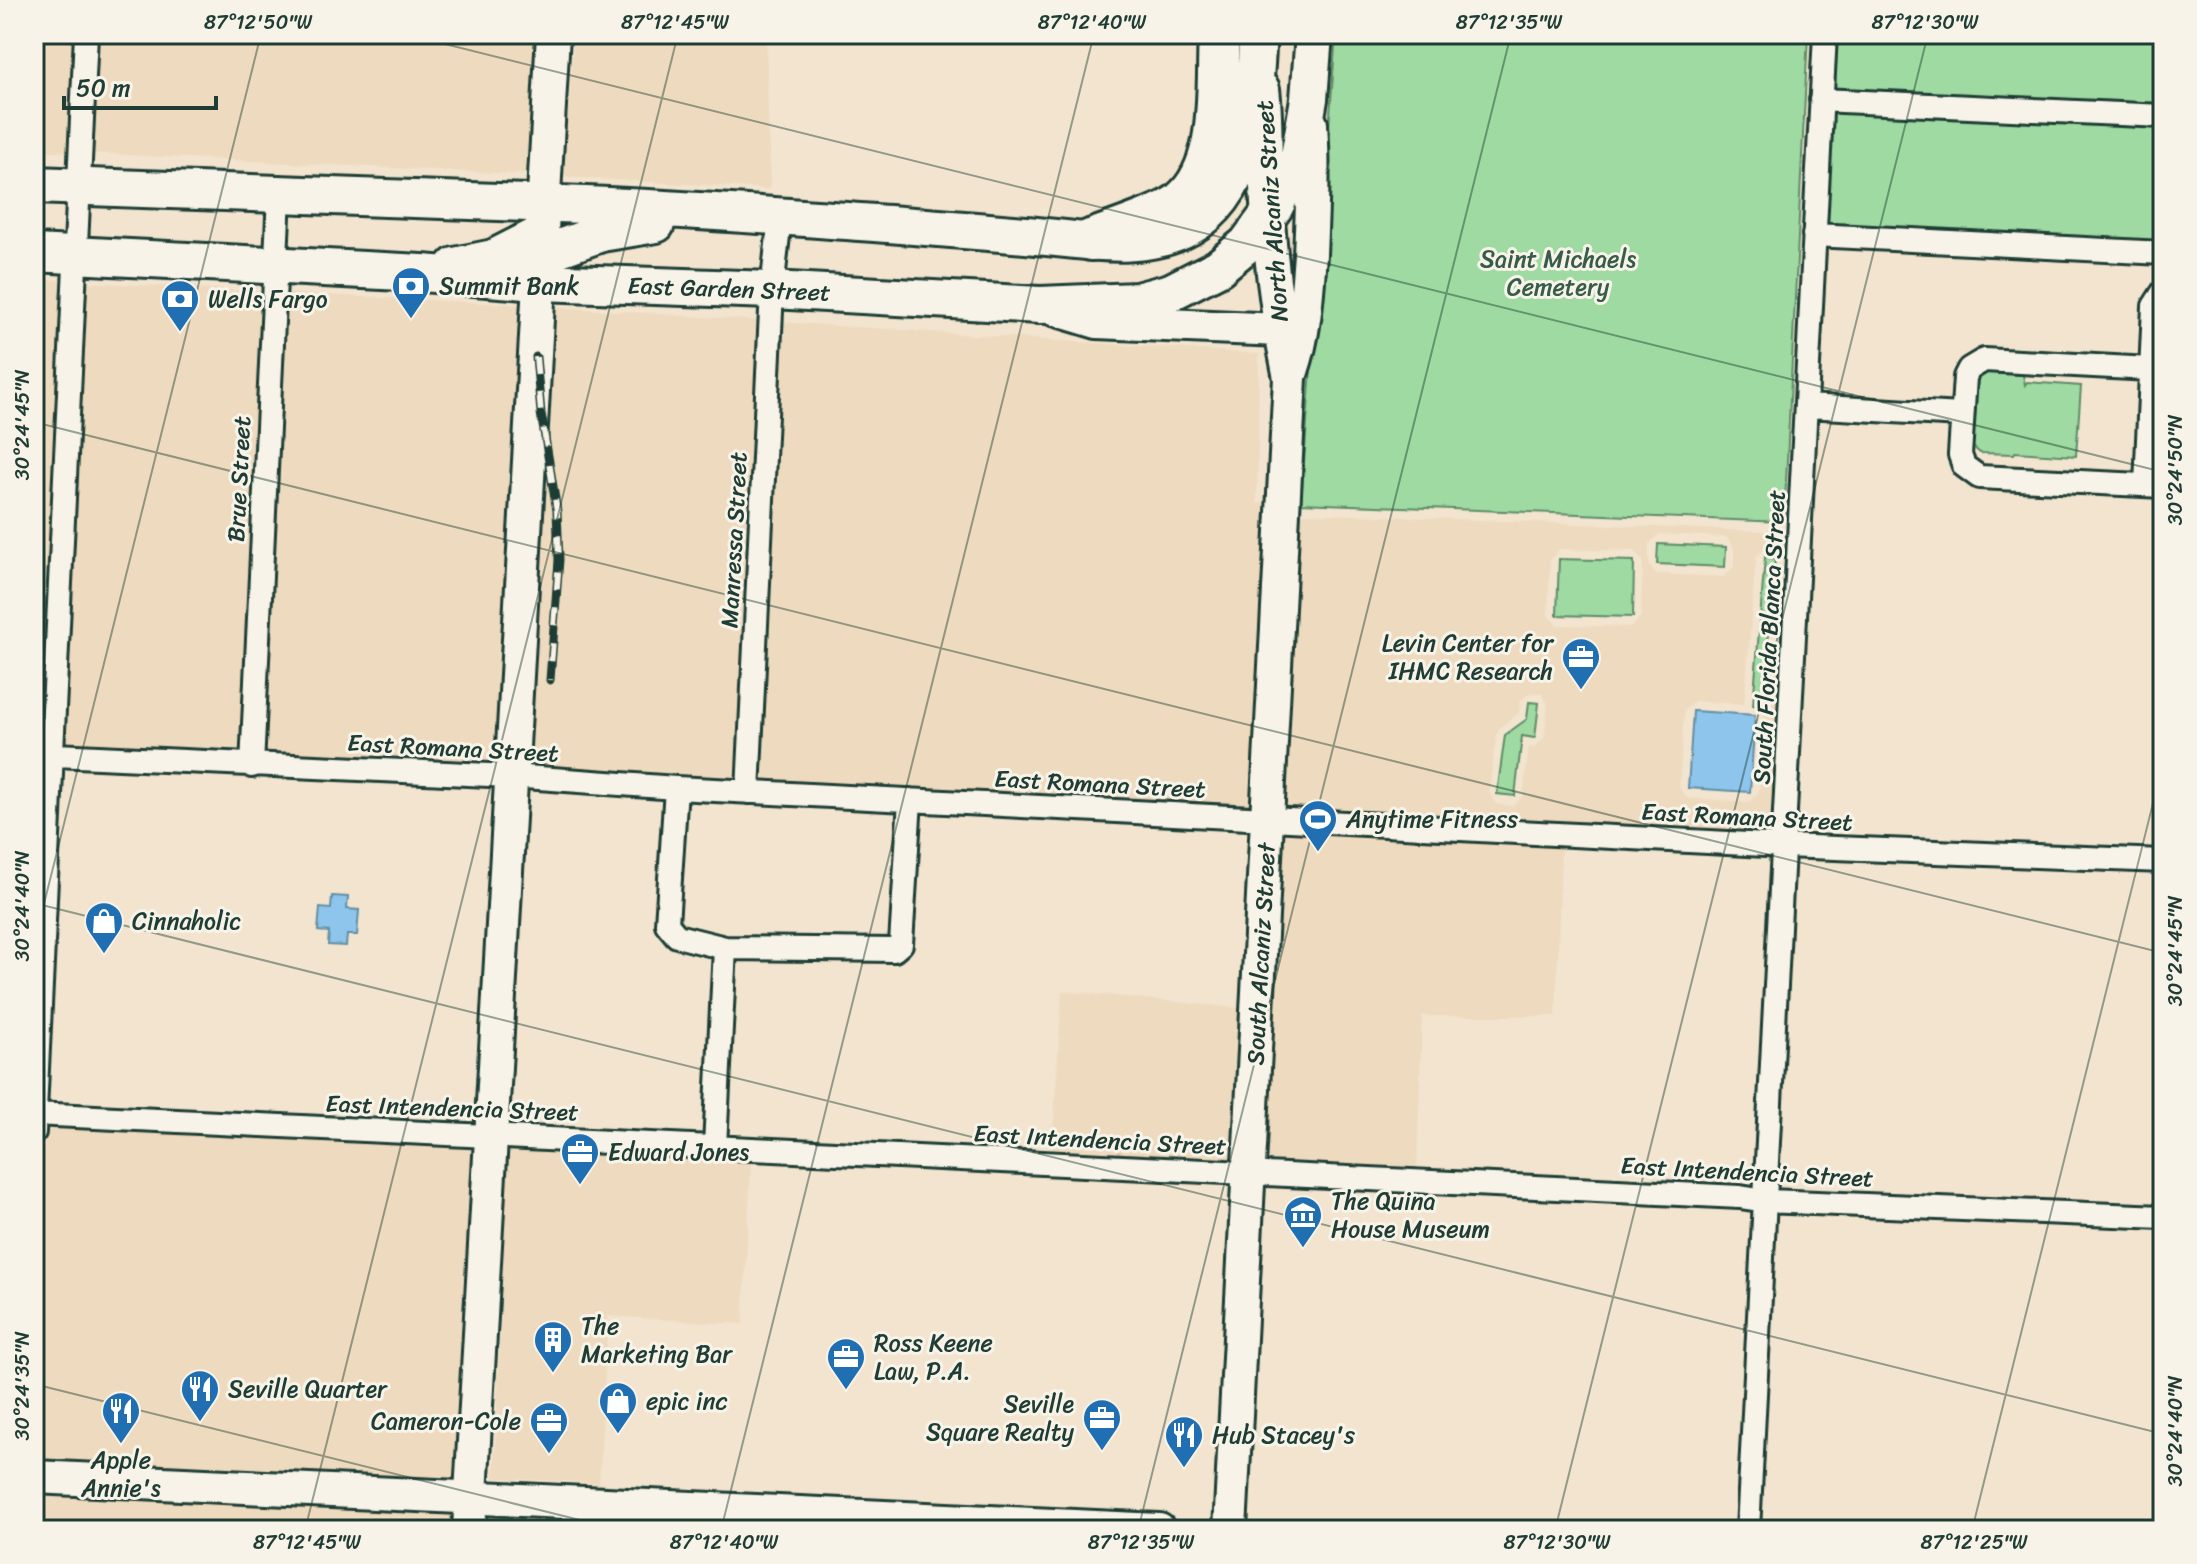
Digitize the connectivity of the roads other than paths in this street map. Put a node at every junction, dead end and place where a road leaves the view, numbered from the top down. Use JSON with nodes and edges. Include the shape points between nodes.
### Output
{"nodes":[{"id":1,"x":86,"y":34,"type":"edge"},
{"id":2,"x":553,"y":34,"type":"edge"},
{"id":3,"x":1219,"y":34,"type":"edge"},
{"id":4,"x":1314,"y":34,"type":"edge"},
{"id":5,"x":1825,"y":34,"type":"edge"},
{"id":6,"x":1258,"y":39,"type":"edge"},
{"id":7,"x":1309,"y":99,"type":"junction"},
{"id":8,"x":1821,"y":100,"type":"junction"},
{"id":9,"x":2163,"y":116,"type":"edge"},
{"id":10,"x":34,"y":185,"type":"edge"},
{"id":11,"x":79,"y":187,"type":"junction"},
{"id":12,"x":279,"y":195,"type":"junction"},
{"id":13,"x":721,"y":213,"type":"junction"},
{"id":14,"x":1268,"y":216,"type":"junction"},
{"id":15,"x":780,"y":217,"type":"junction"},
{"id":16,"x":1814,"y":235,"type":"junction"},
{"id":17,"x":1091,"y":240,"type":"junction"},
{"id":18,"x":540,"y":244,"type":"junction"},
{"id":19,"x":34,"y":253,"type":"edge"},
{"id":20,"x":2163,"y":253,"type":"edge"},
{"id":21,"x":75,"y":255,"type":"junction"},
{"id":22,"x":276,"y":265,"type":"junction"},
{"id":23,"x":422,"y":273,"type":"junction"},
{"id":24,"x":772,"y":290,"type":"junction"},
{"id":25,"x":2162,"y":292,"type":"edge"},
{"id":26,"x":1040,"y":305,"type":"junction"},
{"id":27,"x":1280,"y":330,"type":"junction"},
{"id":28,"x":2150,"y":369,"type":"junction"},
{"id":29,"x":1290,"y":378,"type":"junction"},
{"id":30,"x":1807,"y":406,"type":"junction"},
{"id":31,"x":1961,"y":415,"type":"junction"},
{"id":32,"x":2154,"y":486,"type":"edge"},
{"id":33,"x":43,"y":755,"type":"edge"},
{"id":34,"x":252,"y":766,"type":"junction"},
{"id":35,"x":511,"y":776,"type":"junction"},
{"id":36,"x":676,"y":788,"type":"junction"},
{"id":37,"x":748,"y":792,"type":"junction"},
{"id":38,"x":910,"y":800,"type":"junction"},
{"id":39,"x":1268,"y":819,"type":"junction"},
{"id":40,"x":1785,"y":846,"type":"junction"},
{"id":41,"x":2163,"y":861,"type":"edge"},
{"id":42,"x":725,"y":948,"type":"junction"},
{"id":43,"x":34,"y":1114,"type":"edge"},
{"id":44,"x":34,"y":1132,"type":"edge"},
{"id":45,"x":492,"y":1136,"type":"junction"},
{"id":46,"x":715,"y":1146,"type":"junction"},
{"id":47,"x":1249,"y":1174,"type":"junction"},
{"id":48,"x":1766,"y":1201,"type":"junction"},
{"id":49,"x":2163,"y":1217,"type":"edge"},
{"id":50,"x":34,"y":1477,"type":"edge"},
{"id":51,"x":471,"y":1496,"type":"junction"},
{"id":52,"x":965,"y":1526,"type":"edge"},
{"id":53,"x":469,"y":1530,"type":"edge"},
{"id":54,"x":1159,"y":1530,"type":"edge"},
{"id":55,"x":1230,"y":1530,"type":"edge"},
{"id":56,"x":1748,"y":1530,"type":"edge"}],
"edges":[{"from":1,"to":11,"type":"street"},
{"from":2,"to":18,"type":"street"},
{"from":3,"to":17,"type":"highway","via":[[1213,140],[1193,190],[1179,204]]},
{"from":4,"to":7,"type":"main road","name":"North Alcaniz Street"},
{"from":5,"to":8,"type":"street","name":"South Florida Blanca Street"},
{"from":6,"to":14,"type":"street","name":"North Alcaniz Street"},
{"from":6,"to":17,"type":"main road","name":"East Garden Street","via":[[1240,163],[1216,205],[1173,234],[1130,242]]},
{"from":7,"to":14,"type":"main road","name":"East Garden Street","via":[[1296,167]]},
{"from":7,"to":29,"type":"street","name":"North Alcaniz Street","via":[[1315,174],[1307,293],[1301,345]]},
{"from":8,"to":9,"type":"street"},
{"from":8,"to":16,"type":"street","name":"South Florida Blanca Street"},
{"from":10,"to":11,"type":"main road","name":"East Garden Street"},
{"from":11,"to":12,"type":"main road","name":"East Garden Street"},
{"from":11,"to":21,"type":"street"},
{"from":12,"to":18,"type":"main road","name":"East Garden Street"},
{"from":12,"to":22,"type":"street","name":"Brue Street"},
{"from":13,"to":15,"type":"main road","name":"East Garden Street"},
{"from":13,"to":18,"type":"main road","name":"East Garden Street"},
{"from":13,"to":18,"type":"main road"},
{"from":14,"to":26,"type":"main road","name":"East Garden Street","via":[[1230,259],[1171,292],[1128,302]]},
{"from":14,"to":27,"type":"street","name":"North Alcaniz Street"},
{"from":15,"to":17,"type":"main road","name":"East Garden Street"},
{"from":15,"to":24,"type":"street","name":"Manressa Street"},
{"from":16,"to":20,"type":"street"},
{"from":16,"to":30,"type":"street","name":"South Florida Blanca Street"},
{"from":18,"to":23,"type":"main road","name":"East Garden Street"},
{"from":18,"to":23,"type":"main road"},
{"from":18,"to":24,"type":"main road","name":"East Garden Street"},
{"from":18,"to":35,"type":"street"},
{"from":19,"to":21,"type":"main road","name":"East Garden Street"},
{"from":21,"to":22,"type":"main road","name":"East Garden Street"},
{"from":21,"to":33,"type":"street"},
{"from":22,"to":23,"type":"main road","name":"East Garden Street"},
{"from":22,"to":34,"type":"street","name":"Brue Street"},
{"from":24,"to":26,"type":"main road","name":"East Garden Street"},
{"from":24,"to":37,"type":"street","name":"Manressa Street"},
{"from":25,"to":28,"type":"street","via":[[2154,306]]},
{"from":26,"to":27,"type":"street","via":[[1097,322]]},
{"from":27,"to":29,"type":"street","name":"North Alcaniz Street"},
{"from":28,"to":31,"type":"street","via":[[1984,360],[1965,377]]},
{"from":28,"to":32,"type":"street"},
{"from":29,"to":39,"type":"street","name":"South Alcaniz Street"},
{"from":30,"to":31,"type":"street"},
{"from":30,"to":40,"type":"street","name":"South Florida Blanca Street"},
{"from":31,"to":32,"type":"street","via":[[1960,455],[1964,466],[1979,477]]},
{"from":33,"to":34,"type":"street","name":"East Romana Street"},
{"from":33,"to":43,"type":"street"},
{"from":34,"to":35,"type":"street","name":"East Romana Street"},
{"from":35,"to":36,"type":"street","name":"East Romana Street"},
{"from":35,"to":45,"type":"street"},
{"from":36,"to":37,"type":"street","name":"East Romana Street"},
{"from":36,"to":42,"type":"street","via":[[667,924],[677,936]]},
{"from":37,"to":38,"type":"street","name":"East Romana Street"},
{"from":38,"to":39,"type":"street","name":"East Romana Street"},
{"from":38,"to":42,"type":"street","via":[[901,944],[894,950]]},
{"from":39,"to":40,"type":"street","name":"East Romana Street"},
{"from":39,"to":47,"type":"street","name":"South Alcaniz Street"},
{"from":40,"to":41,"type":"street","name":"East Romana Street"},
{"from":40,"to":48,"type":"street","name":"South Florida Blanca Street"},
{"from":42,"to":46,"type":"street"},
{"from":43,"to":44,"type":"street"},
{"from":43,"to":45,"type":"street","name":"East Intendencia Street"},
{"from":45,"to":46,"type":"street","name":"East Intendencia Street"},
{"from":45,"to":51,"type":"street"},
{"from":46,"to":47,"type":"street","name":"East Intendencia Street"},
{"from":47,"to":48,"type":"street","name":"East Intendencia Street"},
{"from":47,"to":55,"type":"street","name":"South Alcaniz Street"},
{"from":48,"to":49,"type":"street","name":"East Intendencia Street"},
{"from":48,"to":56,"type":"street","name":"South Florida Blanca Street"},
{"from":50,"to":51,"type":"street"},
{"from":51,"to":52,"type":"street"},
{"from":51,"to":53,"type":"street"},
{"from":52,"to":54,"type":"street"}]}
